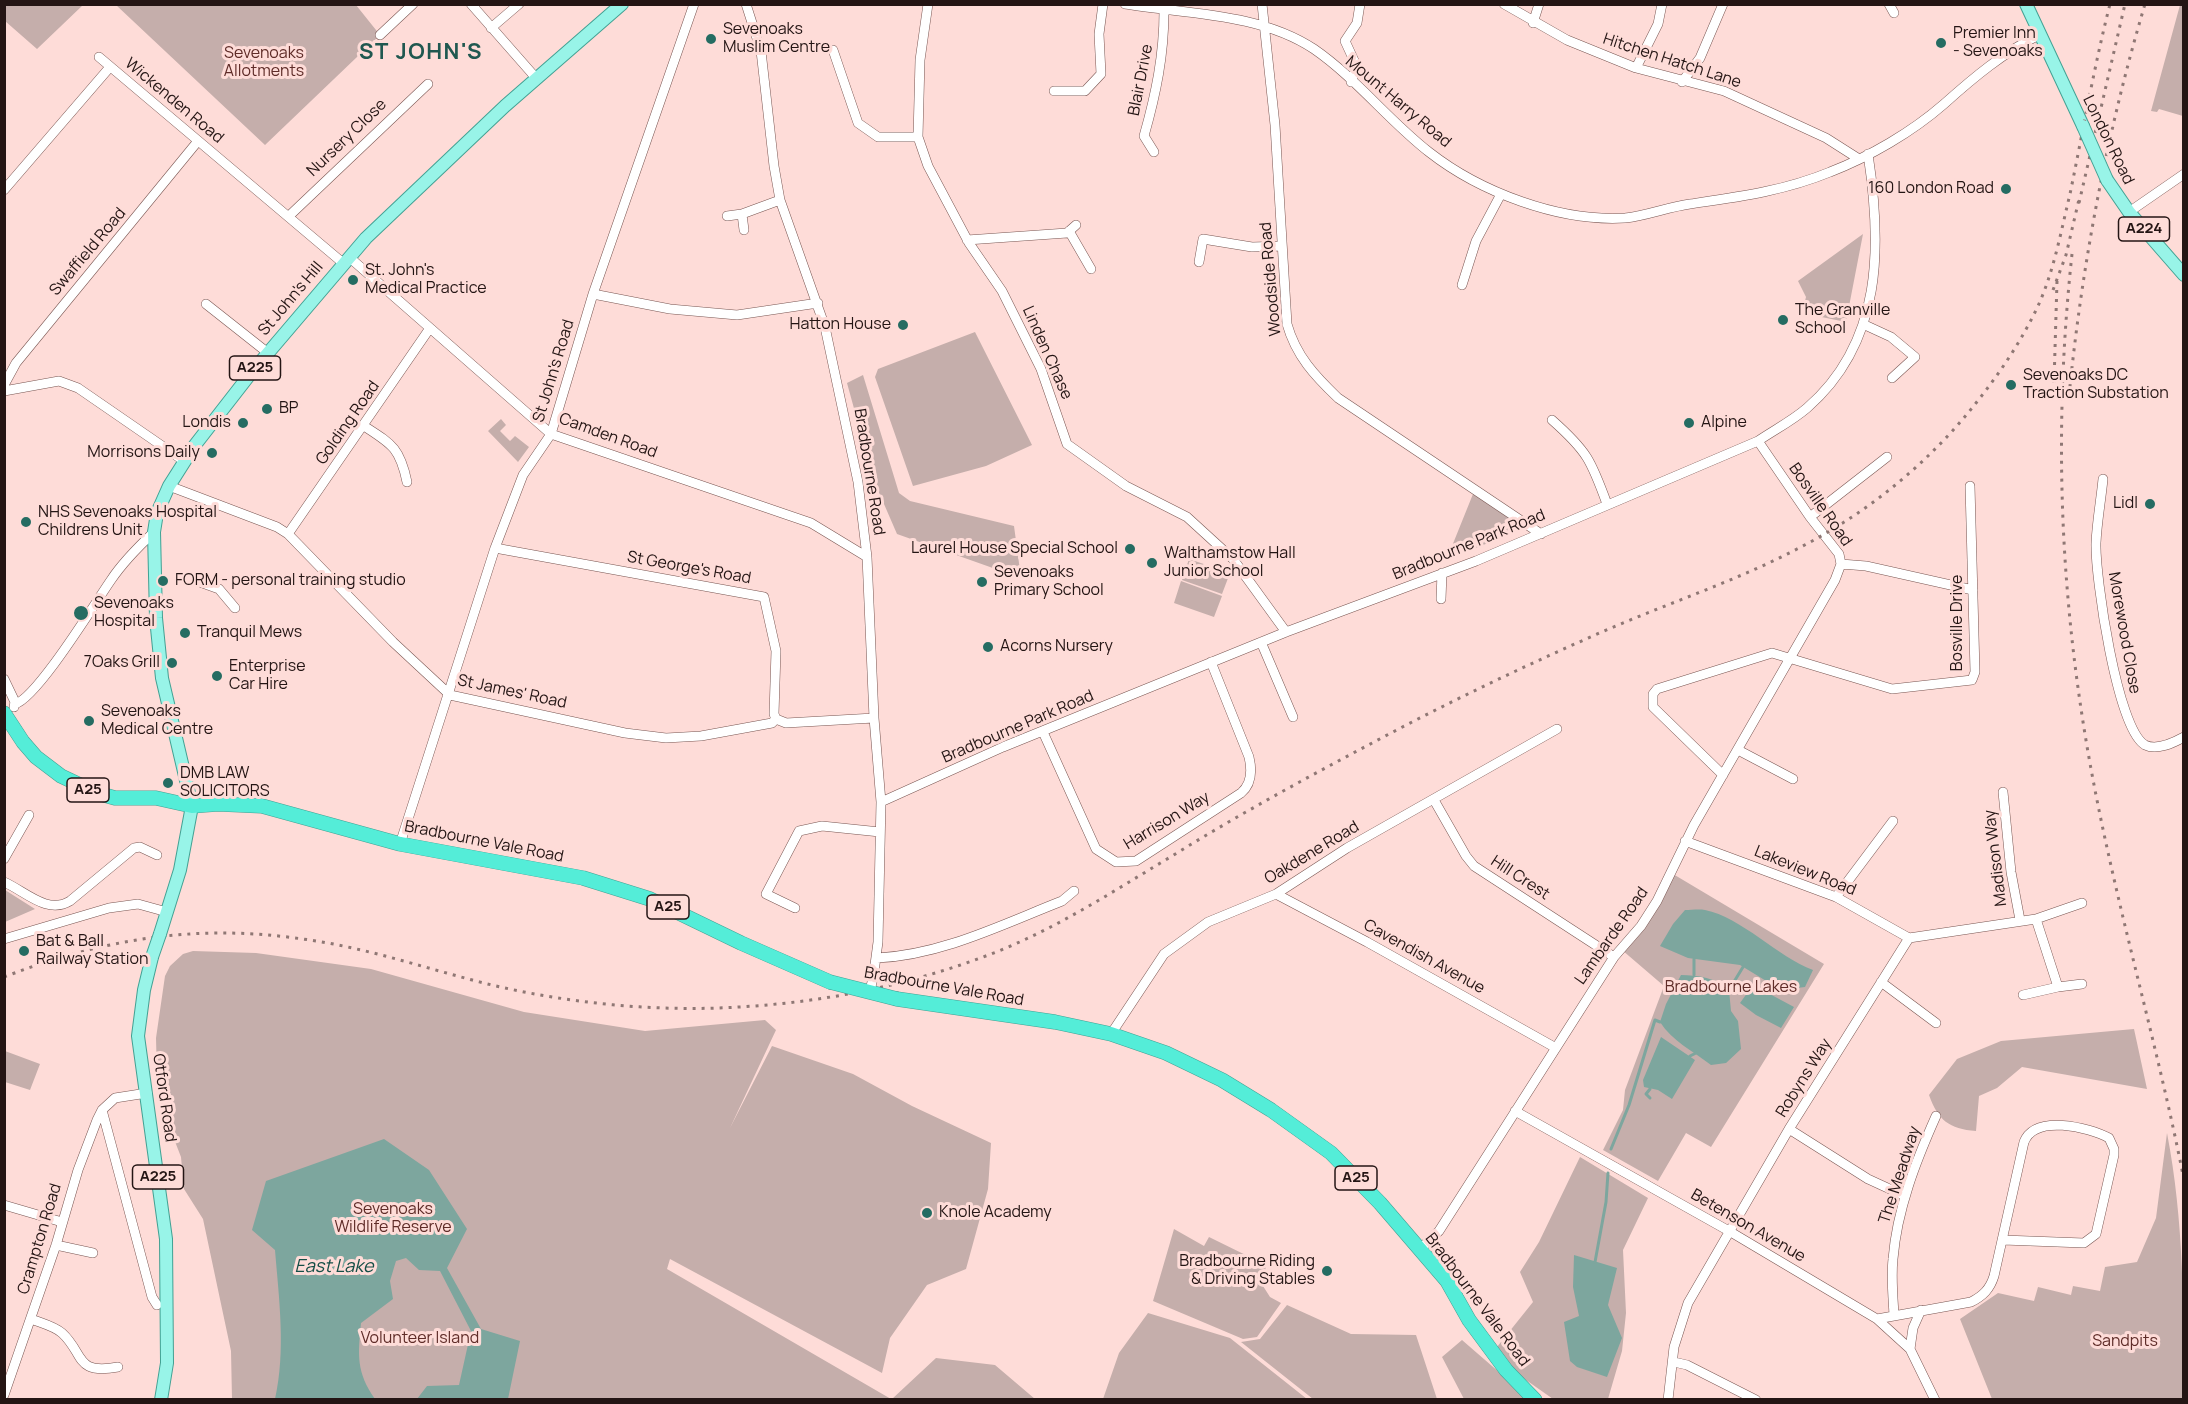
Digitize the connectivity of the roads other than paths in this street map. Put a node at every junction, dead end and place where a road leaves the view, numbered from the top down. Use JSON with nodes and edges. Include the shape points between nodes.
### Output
{"nodes":[{"id":1,"x":413,"y":4,"type":"edge"},
{"id":2,"x":471,"y":4,"type":"edge"},
{"id":3,"x":519,"y":4,"type":"edge"},
{"id":4,"x":621,"y":4,"type":"edge"},
{"id":5,"x":694,"y":4,"type":"edge"},
{"id":6,"x":746,"y":4,"type":"edge"},
{"id":7,"x":928,"y":4,"type":"edge"},
{"id":8,"x":1103,"y":4,"type":"edge"},
{"id":9,"x":1125,"y":4,"type":"edge"},
{"id":10,"x":1262,"y":4,"type":"edge"},
{"id":11,"x":1360,"y":4,"type":"edge"},
{"id":12,"x":1504,"y":4,"type":"edge"},
{"id":13,"x":1539,"y":4,"type":"edge"},
{"id":14,"x":1662,"y":4,"type":"edge"},
{"id":15,"x":1723,"y":4,"type":"edge"},
{"id":16,"x":2025,"y":4,"type":"edge"},
{"id":17,"x":1164,"y":11,"type":"junction"},
{"id":18,"x":1533,"y":23,"type":"junction"},
{"id":19,"x":1264,"y":25,"type":"junction"},
{"id":20,"x":491,"y":28,"type":"junction"},
{"id":21,"x":381,"y":35,"type":"dead end"},
{"id":22,"x":2039,"y":35,"type":"junction"},
{"id":23,"x":833,"y":50,"type":"dead end"},
{"id":24,"x":99,"y":57,"type":"dead end"},
{"id":25,"x":110,"y":67,"type":"junction"},
{"id":26,"x":1636,"y":68,"type":"junction"},
{"id":27,"x":537,"y":78,"type":"junction"},
{"id":28,"x":1351,"y":82,"type":"junction"},
{"id":29,"x":1682,"y":82,"type":"junction"},
{"id":30,"x":428,"y":84,"type":"dead end"},
{"id":31,"x":1054,"y":91,"type":"dead end"},
{"id":32,"x":918,"y":137,"type":"junction"},
{"id":33,"x":198,"y":141,"type":"junction"},
{"id":34,"x":1154,"y":152,"type":"dead end"},
{"id":35,"x":1864,"y":157,"type":"junction"},
{"id":36,"x":2184,"y":174,"type":"edge"},
{"id":37,"x":4,"y":190,"type":"edge"},
{"id":38,"x":1501,"y":194,"type":"junction"},
{"id":39,"x":780,"y":200,"type":"junction"},
{"id":40,"x":2129,"y":212,"type":"junction"},
{"id":41,"x":742,"y":214,"type":"junction"},
{"id":42,"x":289,"y":216,"type":"junction"},
{"id":43,"x":727,"y":216,"type":"dead end"},
{"id":44,"x":744,"y":230,"type":"dead end"},
{"id":45,"x":968,"y":240,"type":"junction"},
{"id":46,"x":1282,"y":246,"type":"junction"},
{"id":47,"x":346,"y":260,"type":"junction"},
{"id":48,"x":1198,"y":262,"type":"dead end"},
{"id":49,"x":1091,"y":269,"type":"dead end"},
{"id":50,"x":2184,"y":275,"type":"edge"},
{"id":51,"x":1462,"y":285,"type":"dead end"},
{"id":52,"x":593,"y":294,"type":"junction"},
{"id":53,"x":818,"y":303,"type":"junction"},
{"id":54,"x":205,"y":304,"type":"dead end"},
{"id":55,"x":1865,"y":325,"type":"junction"},
{"id":56,"x":430,"y":328,"type":"junction"},
{"id":57,"x":268,"y":353,"type":"junction"},
{"id":58,"x":1892,"y":378,"type":"dead end"},
{"id":59,"x":4,"y":385,"type":"edge"},
{"id":60,"x":4,"y":391,"type":"edge"},
{"id":61,"x":1552,"y":420,"type":"dead end"},
{"id":62,"x":364,"y":426,"type":"junction"},
{"id":63,"x":551,"y":434,"type":"junction"},
{"id":64,"x":1758,"y":441,"type":"junction"},
{"id":65,"x":1887,"y":457,"type":"dead end"},
{"id":66,"x":184,"y":461,"type":"junction"},
{"id":67,"x":2103,"y":479,"type":"dead end"},
{"id":68,"x":407,"y":482,"type":"dead end"},
{"id":69,"x":169,"y":486,"type":"junction"},
{"id":70,"x":1970,"y":486,"type":"dead end"},
{"id":71,"x":1606,"y":504,"type":"junction"},
{"id":72,"x":1810,"y":517,"type":"junction"},
{"id":73,"x":154,"y":532,"type":"junction"},
{"id":74,"x":288,"y":534,"type":"junction"},
{"id":75,"x":1541,"y":534,"type":"junction"},
{"id":76,"x":495,"y":548,"type":"junction"},
{"id":77,"x":867,"y":556,"type":"junction"},
{"id":78,"x":1842,"y":564,"type":"junction"},
{"id":79,"x":1442,"y":573,"type":"junction"},
{"id":80,"x":197,"y":581,"type":"dead end"},
{"id":81,"x":1973,"y":590,"type":"junction"},
{"id":82,"x":1441,"y":599,"type":"dead end"},
{"id":83,"x":235,"y":608,"type":"dead end"},
{"id":84,"x":1286,"y":632,"type":"junction"},
{"id":85,"x":1261,"y":642,"type":"junction"},
{"id":86,"x":1789,"y":658,"type":"junction"},
{"id":87,"x":1210,"y":662,"type":"junction"},
{"id":88,"x":4,"y":679,"type":"edge"},
{"id":89,"x":450,"y":695,"type":"junction"},
{"id":90,"x":8,"y":716,"type":"edge"},
{"id":91,"x":1293,"y":717,"type":"dead end"},
{"id":92,"x":874,"y":718,"type":"junction"},
{"id":93,"x":776,"y":719,"type":"junction"},
{"id":94,"x":1557,"y":729,"type":"dead end"},
{"id":95,"x":1043,"y":732,"type":"junction"},
{"id":96,"x":2184,"y":737,"type":"edge"},
{"id":97,"x":1738,"y":750,"type":"junction"},
{"id":98,"x":1723,"y":776,"type":"junction"},
{"id":99,"x":1793,"y":779,"type":"dead end"},
{"id":100,"x":2003,"y":792,"type":"dead end"},
{"id":101,"x":1434,"y":800,"type":"junction"},
{"id":102,"x":881,"y":802,"type":"junction"},
{"id":103,"x":192,"y":806,"type":"junction"},
{"id":104,"x":30,"y":815,"type":"dead end"},
{"id":105,"x":1893,"y":820,"type":"dead end"},
{"id":106,"x":880,"y":832,"type":"junction"},
{"id":107,"x":1685,"y":841,"type":"junction"},
{"id":108,"x":400,"y":844,"type":"junction"},
{"id":109,"x":157,"y":855,"type":"dead end"},
{"id":110,"x":4,"y":859,"type":"edge"},
{"id":111,"x":4,"y":882,"type":"edge"},
{"id":112,"x":1074,"y":891,"type":"dead end"},
{"id":113,"x":1275,"y":894,"type":"junction"},
{"id":114,"x":1836,"y":897,"type":"junction"},
{"id":115,"x":2082,"y":903,"type":"dead end"},
{"id":116,"x":795,"y":908,"type":"dead end"},
{"id":117,"x":167,"y":912,"type":"junction"},
{"id":118,"x":2036,"y":919,"type":"junction"},
{"id":119,"x":2020,"y":920,"type":"junction"},
{"id":120,"x":1909,"y":938,"type":"junction"},
{"id":121,"x":4,"y":939,"type":"edge"},
{"id":122,"x":878,"y":957,"type":"junction"},
{"id":123,"x":1614,"y":957,"type":"junction"},
{"id":124,"x":1881,"y":982,"type":"junction"},
{"id":125,"x":2082,"y":984,"type":"dead end"},
{"id":126,"x":2058,"y":987,"type":"junction"},
{"id":127,"x":870,"y":992,"type":"junction"},
{"id":128,"x":2023,"y":995,"type":"dead end"},
{"id":129,"x":1936,"y":1023,"type":"dead end"},
{"id":130,"x":1111,"y":1034,"type":"junction"},
{"id":131,"x":1556,"y":1048,"type":"junction"},
{"id":132,"x":147,"y":1093,"type":"junction"},
{"id":133,"x":102,"y":1110,"type":"junction"},
{"id":134,"x":1515,"y":1111,"type":"junction"},
{"id":135,"x":1936,"y":1116,"type":"dead end"},
{"id":136,"x":1789,"y":1129,"type":"junction"},
{"id":137,"x":1905,"y":1196,"type":"junction"},
{"id":138,"x":4,"y":1205,"type":"edge"},
{"id":139,"x":62,"y":1222,"type":"junction"},
{"id":140,"x":1729,"y":1231,"type":"junction"},
{"id":141,"x":2002,"y":1240,"type":"junction"},
{"id":142,"x":56,"y":1245,"type":"junction"},
{"id":143,"x":1420,"y":1249,"type":"junction"},
{"id":144,"x":93,"y":1253,"type":"dead end"},
{"id":145,"x":157,"y":1305,"type":"dead end"},
{"id":146,"x":1921,"y":1310,"type":"junction"},
{"id":147,"x":1894,"y":1315,"type":"junction"},
{"id":148,"x":31,"y":1319,"type":"junction"},
{"id":149,"x":1877,"y":1319,"type":"junction"},
{"id":150,"x":1910,"y":1349,"type":"junction"},
{"id":151,"x":1674,"y":1362,"type":"junction"},
{"id":152,"x":118,"y":1367,"type":"dead end"},
{"id":153,"x":101,"y":1370,"type":"junction"},
{"id":154,"x":100,"y":1381,"type":"dead end"},
{"id":155,"x":4,"y":1395,"type":"edge"},
{"id":156,"x":161,"y":1400,"type":"edge"},
{"id":157,"x":1535,"y":1400,"type":"edge"},
{"id":158,"x":1668,"y":1400,"type":"edge"},
{"id":159,"x":1756,"y":1400,"type":"edge"},
{"id":160,"x":1935,"y":1400,"type":"edge"}],
"edges":[{"from":1,"to":21,"type":"street"},
{"from":2,"to":20,"type":"street"},
{"from":3,"to":20,"type":"street"},
{"from":4,"to":27,"type":"main road","name":"St John's Hill","number":"A225"},
{"from":5,"to":52,"type":"street","name":"St John's Road"},
{"from":6,"to":39,"type":"street","name":"Bradbourne Road","via":[[761,51]]},
{"from":7,"to":32,"type":"street","name":"Linden Chase","via":[[920,60]]},
{"from":8,"to":31,"type":"street","via":[[1099,34],[1106,75],[1085,91]]},
{"from":9,"to":17,"type":"street","name":"Mount Harry Road"},
{"from":10,"to":19,"type":"street","name":"Woodside Road"},
{"from":11,"to":28,"type":"street","via":[[1357,23],[1345,41],[1358,68]]},
{"from":12,"to":18,"type":"street","name":"Hitchen Hatch Lane"},
{"from":13,"to":18,"type":"street"},
{"from":14,"to":26,"type":"street","via":[[1658,24]]},
{"from":15,"to":29,"type":"street","via":[[1700,58]]},
{"from":16,"to":22,"type":"main road","name":"London Road","number":"A224"},
{"from":17,"to":19,"type":"street","name":"Mount Harry Road"},
{"from":17,"to":34,"type":"street","name":"Blair Drive","via":[[1164,47],[1144,136]]},
{"from":18,"to":26,"type":"street","name":"Hitchen Hatch Lane"},
{"from":19,"to":28,"type":"street","name":"Mount Harry Road","via":[[1313,49]]},
{"from":19,"to":46,"type":"street","name":"Woodside Road"},
{"from":20,"to":27,"type":"street"},
{"from":22,"to":35,"type":"street","via":[[2013,47],[1944,104]]},
{"from":22,"to":40,"type":"main road","name":"London Road","number":"A224","bridge":true,"via":[[2107,180]]},
{"from":23,"to":32,"type":"street","via":[[858,123],[878,137]]},
{"from":24,"to":25,"type":"street"},
{"from":25,"to":33,"type":"street","name":"Wickenden Road"},
{"from":25,"to":37,"type":"street","name":"Wickenden Road"},
{"from":26,"to":29,"type":"street","name":"Hitchen Hatch Lane"},
{"from":27,"to":47,"type":"main road","name":"St John's Hill","number":"A225","via":[[411,192]]},
{"from":28,"to":38,"type":"street","name":"Mount Harry Road","via":[[1430,153]]},
{"from":29,"to":35,"type":"street","name":"Hitchen Hatch Lane","via":[[1724,91]]},
{"from":30,"to":42,"type":"street","name":"Nursery Close"},
{"from":32,"to":45,"type":"street","name":"Linden Chase","via":[[928,166]]},
{"from":33,"to":42,"type":"street","name":"Wickenden Road"},
{"from":33,"to":59,"type":"street","name":"Swaffield Road","via":[[16,363]]},
{"from":35,"to":38,"type":"street","name":"Mount Harry Road","via":[[1767,193],[1628,218],[1570,216]]},
{"from":35,"to":55,"type":"street","name":"Bradbourne Park Road","via":[[1875,198],[1875,264]]},
{"from":36,"to":40,"type":"street"},
{"from":38,"to":51,"type":"street","via":[[1476,241]]},
{"from":39,"to":41,"type":"street"},
{"from":39,"to":53,"type":"street","name":"Bradbourne Road"},
{"from":40,"to":50,"type":"main road","name":"London Road","number":"A224"},
{"from":41,"to":43,"type":"street"},
{"from":41,"to":44,"type":"street"},
{"from":42,"to":47,"type":"street","name":"Wickenden Road"},
{"from":45,"to":49,"type":"street","via":[[1073,228]]},
{"from":45,"to":84,"type":"street","name":"Linden Chase","via":[[1002,291],[1041,369],[1067,444],[1126,486],[1187,517],[1233,559]]},
{"from":46,"to":48,"type":"street","via":[[1252,247],[1203,239]]},
{"from":46,"to":75,"type":"street","name":"Woodside Road","via":[[1287,324],[1297,352],[1318,379],[1373,423]]},
{"from":47,"to":56,"type":"street","name":"Camden Road"},
{"from":47,"to":57,"type":"main road","name":"St John's Hill","number":"A225"},
{"from":52,"to":53,"type":"street","via":[[670,309],[737,315]]},
{"from":52,"to":63,"type":"street","name":"St John's Road"},
{"from":53,"to":77,"type":"street","name":"Bradbourne Road","via":[[843,402]]},
{"from":54,"to":57,"type":"street"},
{"from":55,"to":58,"type":"street","via":[[1892,337],[1915,357]]},
{"from":55,"to":64,"type":"street","name":"Bradbourne Park Road","via":[[1844,368],[1832,383],[1806,409]]},
{"from":56,"to":62,"type":"street","name":"Golding Road"},
{"from":56,"to":63,"type":"street","name":"Camden Road"},
{"from":57,"to":66,"type":"main road","name":"St John's Hill","number":"A225"},
{"from":60,"to":66,"type":"street","via":[[59,381],[78,388]]},
{"from":61,"to":71,"type":"street","via":[[1581,446],[1594,467]]},
{"from":62,"to":68,"type":"street","via":[[396,447]]},
{"from":62,"to":74,"type":"street","name":"Golding Road"},
{"from":63,"to":76,"type":"street","name":"St John's Road","via":[[523,475]]},
{"from":63,"to":77,"type":"street","name":"Camden Road","via":[[811,523]]},
{"from":64,"to":71,"type":"street","name":"Bradbourne Park Road"},
{"from":64,"to":72,"type":"street","name":"Bosville Road"},
{"from":65,"to":72,"type":"street"},
{"from":66,"to":69,"type":"main road","name":"St John's Hill","number":"A225"},
{"from":67,"to":96,"type":"street","name":"Morewood Close","via":[[2097,562],[2122,704],[2135,734],[2145,745],[2159,747]]},
{"from":69,"to":73,"type":"main road","name":"St John's Hill","number":"A225","via":[[157,513]]},
{"from":69,"to":74,"type":"street","name":"St James' Road"},
{"from":70,"to":81,"type":"street","name":"Bosville Drive"},
{"from":71,"to":75,"type":"street","name":"Bradbourne Park Road"},
{"from":72,"to":78,"type":"street","name":"Bosville Road","via":[[1839,554]]},
{"from":73,"to":90,"type":"street","via":[[122,566],[33,689]]},
{"from":73,"to":103,"type":"main road","name":"St John's Hill","number":"A225","via":[[162,678]]},
{"from":74,"to":89,"type":"street","name":"St James' Road"},
{"from":75,"to":79,"type":"street","name":"Bradbourne Park Road"},
{"from":76,"to":89,"type":"street","name":"St John's Road"},
{"from":76,"to":93,"type":"street","name":"St George's Road","via":[[764,597],[776,651]]},
{"from":77,"to":92,"type":"street","name":"Bradbourne Road"},
{"from":78,"to":81,"type":"street","name":"Bosville Road"},
{"from":78,"to":86,"type":"street","name":"Lambarde Road"},
{"from":79,"to":82,"type":"street"},
{"from":79,"to":84,"type":"street","name":"Bradbourne Park Road"},
{"from":80,"to":83,"type":"street","via":[[219,589]]},
{"from":81,"to":86,"type":"street","name":"Bosville Drive","via":[[1975,672],[1969,681],[1892,689]]},
{"from":84,"to":85,"type":"street","name":"Bradbourne Park Road"},
{"from":85,"to":87,"type":"street","name":"Bradbourne Park Road"},
{"from":85,"to":91,"type":"street"},
{"from":86,"to":97,"type":"street","name":"Lambarde Road"},
{"from":86,"to":98,"type":"street","via":[[1772,653],[1657,689],[1653,694],[1651,702],[1657,712]]},
{"from":87,"to":95,"type":"street","name":"Bradbourne Park Road"},
{"from":87,"to":95,"type":"street","name":"Harrison Way","via":[[1249,757],[1249,783],[1241,793],[1136,861],[1116,862],[1096,849]]},
{"from":88,"to":90,"type":"street"},
{"from":89,"to":93,"type":"street","name":"St James' Road","via":[[625,733],[666,738],[701,736],[772,723]]},
{"from":89,"to":108,"type":"street","name":"St John's Road"},
{"from":90,"to":103,"type":"highway","number":"A25","via":[[36,757],[84,788],[116,798],[156,798]]},
{"from":92,"to":93,"type":"street","via":[[786,723]]},
{"from":92,"to":102,"type":"street","name":"Bradbourne Road"},
{"from":94,"to":101,"type":"street","name":"Oakdene Road"},
{"from":95,"to":102,"type":"street","name":"Bradbourne Park Road"},
{"from":97,"to":98,"type":"street","name":"Lambarde Road"},
{"from":97,"to":99,"type":"street"},
{"from":98,"to":107,"type":"street","name":"Lambarde Road"},
{"from":100,"to":119,"type":"street","name":"Madison Way"},
{"from":101,"to":113,"type":"street","name":"Oakdene Road"},
{"from":101,"to":123,"type":"street","name":"Hill Crest","via":[[1474,866]]},
{"from":102,"to":106,"type":"street","name":"Bradbourne Road"},
{"from":103,"to":108,"type":"highway","name":"Bradbourne Vale Road","number":"A25","via":[[262,806]]},
{"from":103,"to":117,"type":"main road","name":"Otford Road","number":"A225"},
{"from":104,"to":110,"type":"street"},
{"from":105,"to":114,"type":"street"},
{"from":106,"to":116,"type":"street","via":[[822,826],[799,831],[766,894]]},
{"from":106,"to":122,"type":"street","name":"Bradbourne Road"},
{"from":107,"to":114,"type":"street","name":"Lakeview Road"},
{"from":107,"to":123,"type":"street","name":"Lambarde Road","via":[[1648,915]]},
{"from":108,"to":127,"type":"highway","name":"Bradbourne Vale Road","number":"A25","bridge":true,"via":[[553,871],[650,899],[830,982]]},
{"from":109,"to":111,"type":"street","via":[[134,848],[59,906],[49,905]]},
{"from":112,"to":122,"type":"street","via":[[1062,901],[950,945],[900,957]]},
{"from":113,"to":130,"type":"street","name":"Oakdene Road","via":[[1208,922],[1164,954]]},
{"from":113,"to":131,"type":"street","name":"Cavendish Avenue"},
{"from":114,"to":120,"type":"street","name":"Lakeview Road"},
{"from":115,"to":118,"type":"street"},
{"from":117,"to":121,"type":"street","via":[[138,904],[109,908]]},
{"from":117,"to":132,"type":"main road","name":"Otford Road","number":"A225","bridge":true,"via":[[144,990],[138,1036]]},
{"from":118,"to":119,"type":"street"},
{"from":118,"to":126,"type":"street"},
{"from":119,"to":120,"type":"street"},
{"from":120,"to":124,"type":"street","name":"Robyns Way"},
{"from":122,"to":127,"type":"street","name":"Bradbourne Road","bridge":true},
{"from":123,"to":131,"type":"street","name":"Lambarde Road"},
{"from":124,"to":129,"type":"street"},
{"from":124,"to":136,"type":"street","name":"Robyns Way"},
{"from":125,"to":126,"type":"street"},
{"from":126,"to":128,"type":"street"},
{"from":127,"to":130,"type":"highway","name":"Bradbourne Vale Road","number":"A25","bridge":true},
{"from":130,"to":143,"type":"highway","name":"Bradbourne Vale Road","number":"A25","via":[[1222,1080],[1271,1110],[1331,1153]]},
{"from":131,"to":134,"type":"street","name":"Lambarde Road"},
{"from":132,"to":133,"type":"street","name":"Crampton Road","via":[[115,1098]]},
{"from":132,"to":156,"type":"main road","name":"Otford Road","number":"A225","via":[[166,1239],[167,1364]]},
{"from":133,"to":139,"type":"street","name":"Crampton Road"},
{"from":133,"to":145,"type":"street"},
{"from":134,"to":140,"type":"street","name":"Betenson Avenue"},
{"from":134,"to":143,"type":"street","name":"Lambarde Road","via":[[1439,1231]]},
{"from":135,"to":137,"type":"street","name":"The Meadway"},
{"from":136,"to":137,"type":"street","via":[[1868,1179]]},
{"from":136,"to":140,"type":"street","name":"Robyns Way"},
{"from":137,"to":147,"type":"street","name":"The Meadway","via":[[1892,1261]]},
{"from":138,"to":139,"type":"street"},
{"from":139,"to":142,"type":"street","name":"Crampton Road"},
{"from":140,"to":149,"type":"street","name":"Betenson Avenue"},
{"from":140,"to":151,"type":"street","name":"Robyns Way","via":[[1688,1303],[1674,1347]]},
{"from":141,"to":141,"type":"street","via":[[2091,1240],[2096,1234],[2114,1155],[2109,1138],[2050,1124],[2030,1132],[2024,1142]]},
{"from":141,"to":146,"type":"street","via":[[1992,1282],[1982,1296],[1971,1302]]},
{"from":142,"to":144,"type":"street"},
{"from":142,"to":148,"type":"street","name":"Crampton Road"},
{"from":143,"to":157,"type":"highway","name":"Bradbourne Vale Road","number":"A25","via":[[1447,1281],[1469,1320],[1506,1370]]},
{"from":146,"to":147,"type":"street"},
{"from":146,"to":150,"type":"street"},
{"from":147,"to":149,"type":"street"},
{"from":148,"to":153,"type":"street","via":[[62,1333],[79,1359]]},
{"from":148,"to":155,"type":"street","name":"Crampton Road"},
{"from":149,"to":150,"type":"street","name":"Betenson Avenue"},
{"from":150,"to":160,"type":"street","name":"Betenson Avenue"},
{"from":151,"to":158,"type":"street","name":"Robyns Way"},
{"from":151,"to":159,"type":"street"},
{"from":152,"to":153,"type":"street"},
{"from":153,"to":154,"type":"street"}]}
